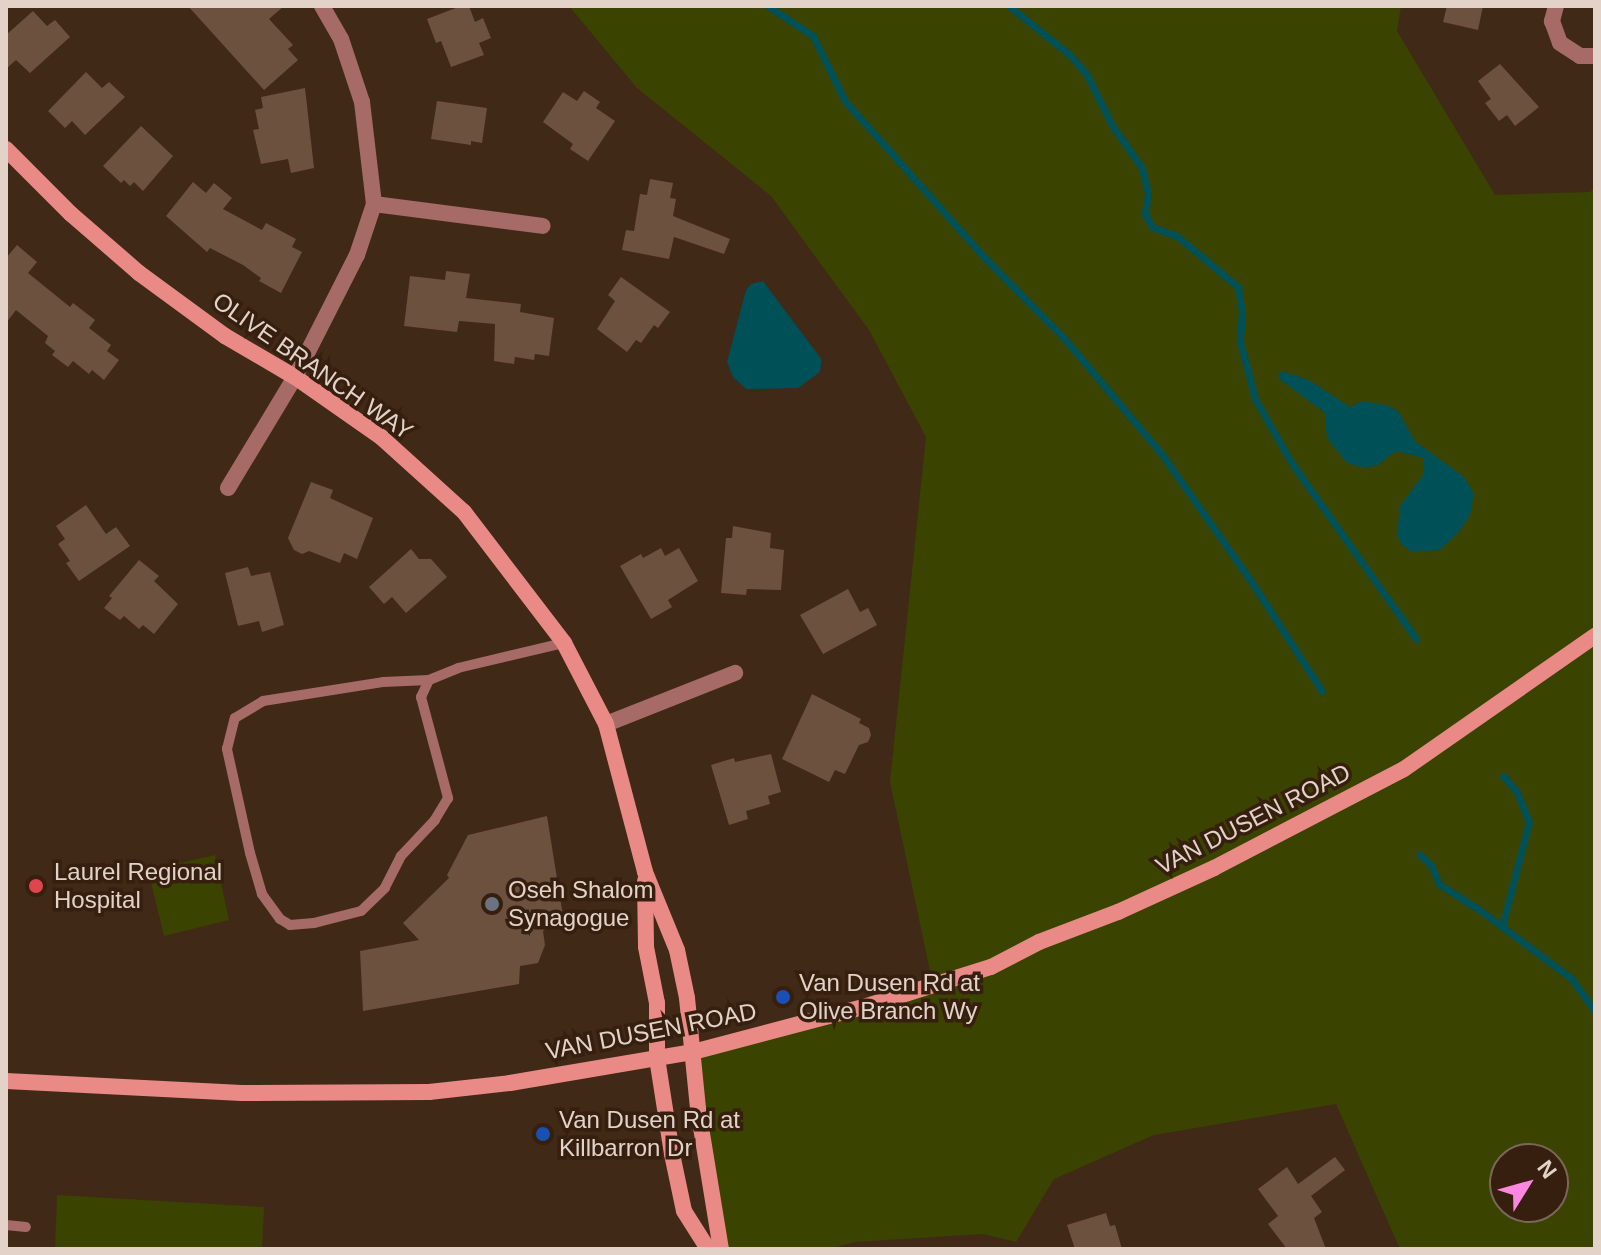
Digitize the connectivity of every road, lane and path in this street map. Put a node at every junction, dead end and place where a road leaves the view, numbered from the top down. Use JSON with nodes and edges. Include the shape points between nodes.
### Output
{"nodes":[{"id":1,"x":322,"y":6,"type":"edge"},
{"id":2,"x":1556,"y":6,"type":"edge"},
{"id":3,"x":1595,"y":56,"type":"edge"},
{"id":4,"x":6,"y":149,"type":"edge"},
{"id":5,"x":374,"y":204,"type":"junction"},
{"id":6,"x":543,"y":226,"type":"dead end"},
{"id":7,"x":295,"y":377,"type":"junction"},
{"id":8,"x":228,"y":488,"type":"dead end"},
{"id":9,"x":1595,"y":636,"type":"edge"},
{"id":10,"x":564,"y":643,"type":"junction"},
{"id":11,"x":735,"y":673,"type":"dead end"},
{"id":12,"x":429,"y":680,"type":"junction"},
{"id":13,"x":606,"y":724,"type":"junction"},
{"id":14,"x":645,"y":872,"type":"junction"},
{"id":15,"x":693,"y":1052,"type":"junction"},
{"id":16,"x":657,"y":1058,"type":"junction"},
{"id":17,"x":6,"y":1081,"type":"edge"},
{"id":18,"x":6,"y":1225,"type":"edge"},
{"id":19,"x":26,"y":1227,"type":"dead end"},
{"id":20,"x":708,"y":1249,"type":"edge"},
{"id":21,"x":721,"y":1249,"type":"edge"}],
"edges":[{"from":1,"to":5,"type":"street","via":[[341,39],[362,102]]},
{"from":2,"to":3,"type":"street","via":[[1552,21],[1560,43],[1580,56]]},
{"from":4,"to":7,"type":"street","name":"OLIVE BRANCH WAY","via":[[139,273],[225,336]]},
{"from":5,"to":6,"type":"street"},
{"from":5,"to":7,"type":"street","via":[[357,255]]},
{"from":7,"to":8,"type":"street"},
{"from":7,"to":10,"type":"street","name":"OLIVE BRANCH WAY","via":[[381,437],[464,512]]},
{"from":9,"to":15,"type":"street","name":"VAN DUSEN ROAD","via":[[1404,769],[1214,868],[991,967]]},
{"from":10,"to":12,"type":"lane"},
{"from":10,"to":13,"type":"street","name":"OLIVE BRANCH WAY"},
{"from":11,"to":13,"type":"street"},
{"from":12,"to":12,"type":"lane","via":[[421,697],[448,798],[401,856],[385,888],[361,911],[290,925],[262,894],[250,853],[227,749],[235,718],[263,701]]},
{"from":13,"to":14,"type":"street","name":"OLIVE BRANCH WAY"},
{"from":14,"to":15,"type":"street","name":"OLIVE BRANCH WAY","via":[[677,950]]},
{"from":14,"to":16,"type":"street","name":"OLIVE BRANCH WAY"},
{"from":15,"to":16,"type":"street","name":"VAN DUSEN ROAD"},
{"from":15,"to":21,"type":"street","name":"OLIVE BRANCH WAY"},
{"from":16,"to":17,"type":"street","name":"VAN DUSEN ROAD","via":[[429,1092],[242,1093]]},
{"from":16,"to":20,"type":"street","name":"OLIVE BRANCH WAY","via":[[684,1211]]},
{"from":18,"to":19,"type":"lane"}]}
